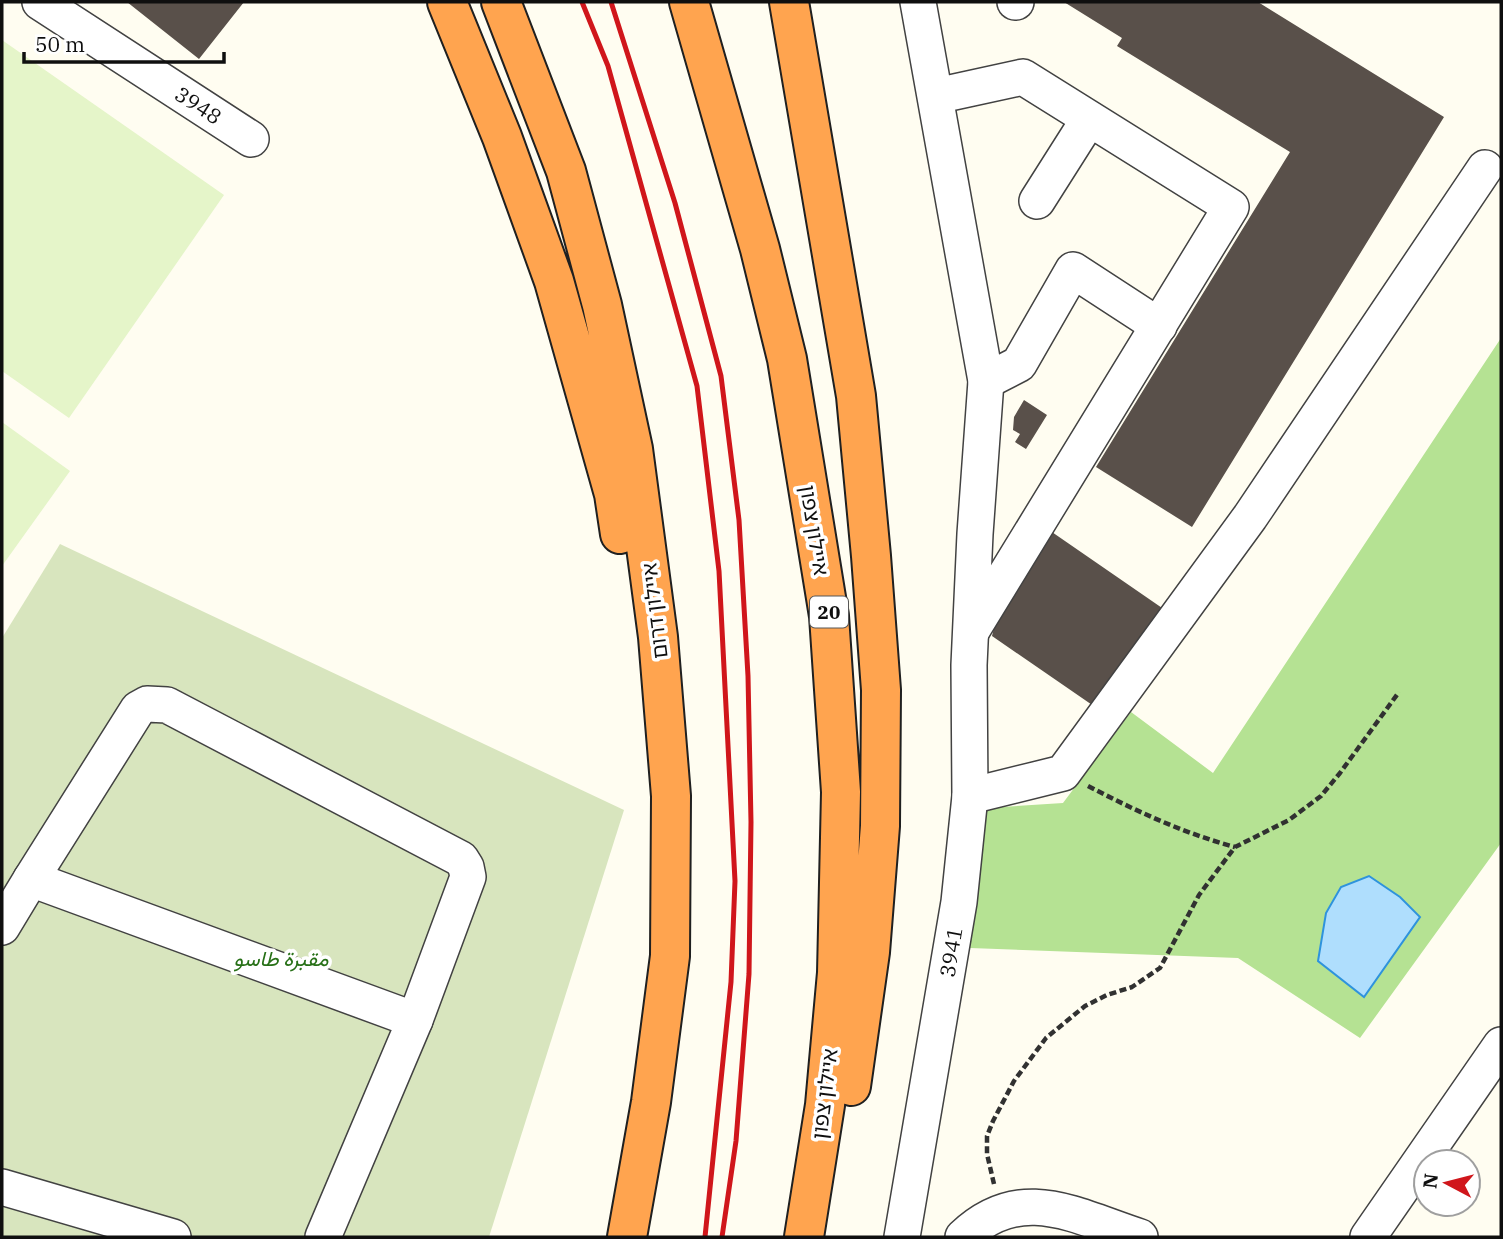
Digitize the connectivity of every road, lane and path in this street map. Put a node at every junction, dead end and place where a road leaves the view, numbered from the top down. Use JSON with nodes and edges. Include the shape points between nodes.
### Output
{"nodes":[{"id":1,"x":40,"y":2,"type":"edge"},
{"id":2,"x":447,"y":2,"type":"edge"},
{"id":3,"x":501,"y":2,"type":"edge"},
{"id":4,"x":689,"y":2,"type":"edge"},
{"id":5,"x":789,"y":2,"type":"edge"},
{"id":6,"x":918,"y":2,"type":"edge"},
{"id":7,"x":936,"y":96,"type":"junction"},
{"id":8,"x":1089,"y":119,"type":"junction"},
{"id":9,"x":251,"y":139,"type":"dead end"},
{"id":10,"x":1485,"y":168,"type":"dead end"},
{"id":11,"x":1037,"y":201,"type":"dead end"},
{"id":12,"x":1158,"y":326,"type":"junction"},
{"id":13,"x":986,"y":381,"type":"junction"},
{"id":14,"x":970,"y":649,"type":"junction"},
{"id":15,"x":1399,"y":692,"type":"dead end"},
{"id":16,"x":1063,"y":773,"type":"junction"},
{"id":17,"x":970,"y":796,"type":"junction"},
{"id":18,"x":1235,"y":847,"type":"junction"},
{"id":19,"x":31,"y":879,"type":"junction"},
{"id":20,"x":2,"y":927,"type":"edge"},
{"id":21,"x":670,"y":956,"type":"junction"},
{"id":22,"x":415,"y":1020,"type":"junction"},
{"id":23,"x":1501,"y":1045,"type":"edge"},
{"id":24,"x":2,"y":1187,"type":"edge"},
{"id":25,"x":1002,"y":1212,"type":"junction"},
{"id":26,"x":173,"y":1237,"type":"edge"},
{"id":27,"x":323,"y":1237,"type":"edge"},
{"id":28,"x":627,"y":1237,"type":"edge"},
{"id":29,"x":804,"y":1237,"type":"edge"},
{"id":30,"x":815,"y":1237,"type":"edge"},
{"id":31,"x":902,"y":1237,"type":"edge"},
{"id":32,"x":963,"y":1237,"type":"edge"},
{"id":33,"x":1140,"y":1237,"type":"edge"},
{"id":34,"x":1368,"y":1237,"type":"edge"}],
"edges":[{"from":1,"to":9,"type":"street","name":"3948"},
{"from":2,"to":21,"type":"highway","via":[[554,281],[614,494],[644,684]]},
{"from":3,"to":21,"type":"highway","name":"איילון דרום","via":[[566,171],[633,449],[658,637],[671,796]]},
{"from":4,"to":29,"type":"highway","name":"איילון צפון","number":"20","via":[[787,359],[829,616],[841,792],[837,972],[825,1105]]},
{"from":5,"to":30,"type":"highway","via":[[856,396],[881,690],[880,826],[870,952],[850,1092]]},
{"from":6,"to":7,"type":"street","name":"3941"},
{"from":7,"to":8,"type":"street","via":[[1023,77]]},
{"from":7,"to":13,"type":"street","name":"3941"},
{"from":8,"to":11,"type":"street"},
{"from":8,"to":12,"type":"street","via":[[1231,207]]},
{"from":10,"to":16,"type":"street","via":[[1250,517]]},
{"from":12,"to":13,"type":"street","via":[[1073,270],[1019,364]]},
{"from":12,"to":14,"type":"street"},
{"from":13,"to":14,"type":"street","name":"3941"},
{"from":14,"to":17,"type":"street","name":"3941"},
{"from":15,"to":18,"type":"path","via":[[1321,796],[1289,820]]},
{"from":16,"to":17,"type":"street"},
{"from":16,"to":18,"type":"path","via":[[1151,818]]},
{"from":17,"to":31,"type":"street","name":"3941","via":[[959,902]]},
{"from":18,"to":25,"type":"path","via":[[1199,895],[1160,968],[1063,1021],[1014,1081],[988,1136],[987,1154]]},
{"from":19,"to":20,"type":"street"},
{"from":19,"to":22,"type":"street"},
{"from":19,"to":22,"type":"street","via":[[138,709],[147,704],[167,705],[461,859],[468,877]]},
{"from":21,"to":28,"type":"highway","name":"איילון דרום"},
{"from":22,"to":27,"type":"street"},
{"from":23,"to":34,"type":"street"},
{"from":24,"to":26,"type":"street"},
{"from":25,"to":32,"type":"street","via":[[980,1221]]},
{"from":25,"to":33,"type":"street","via":[[1023,1206],[1049,1208]]}]}
